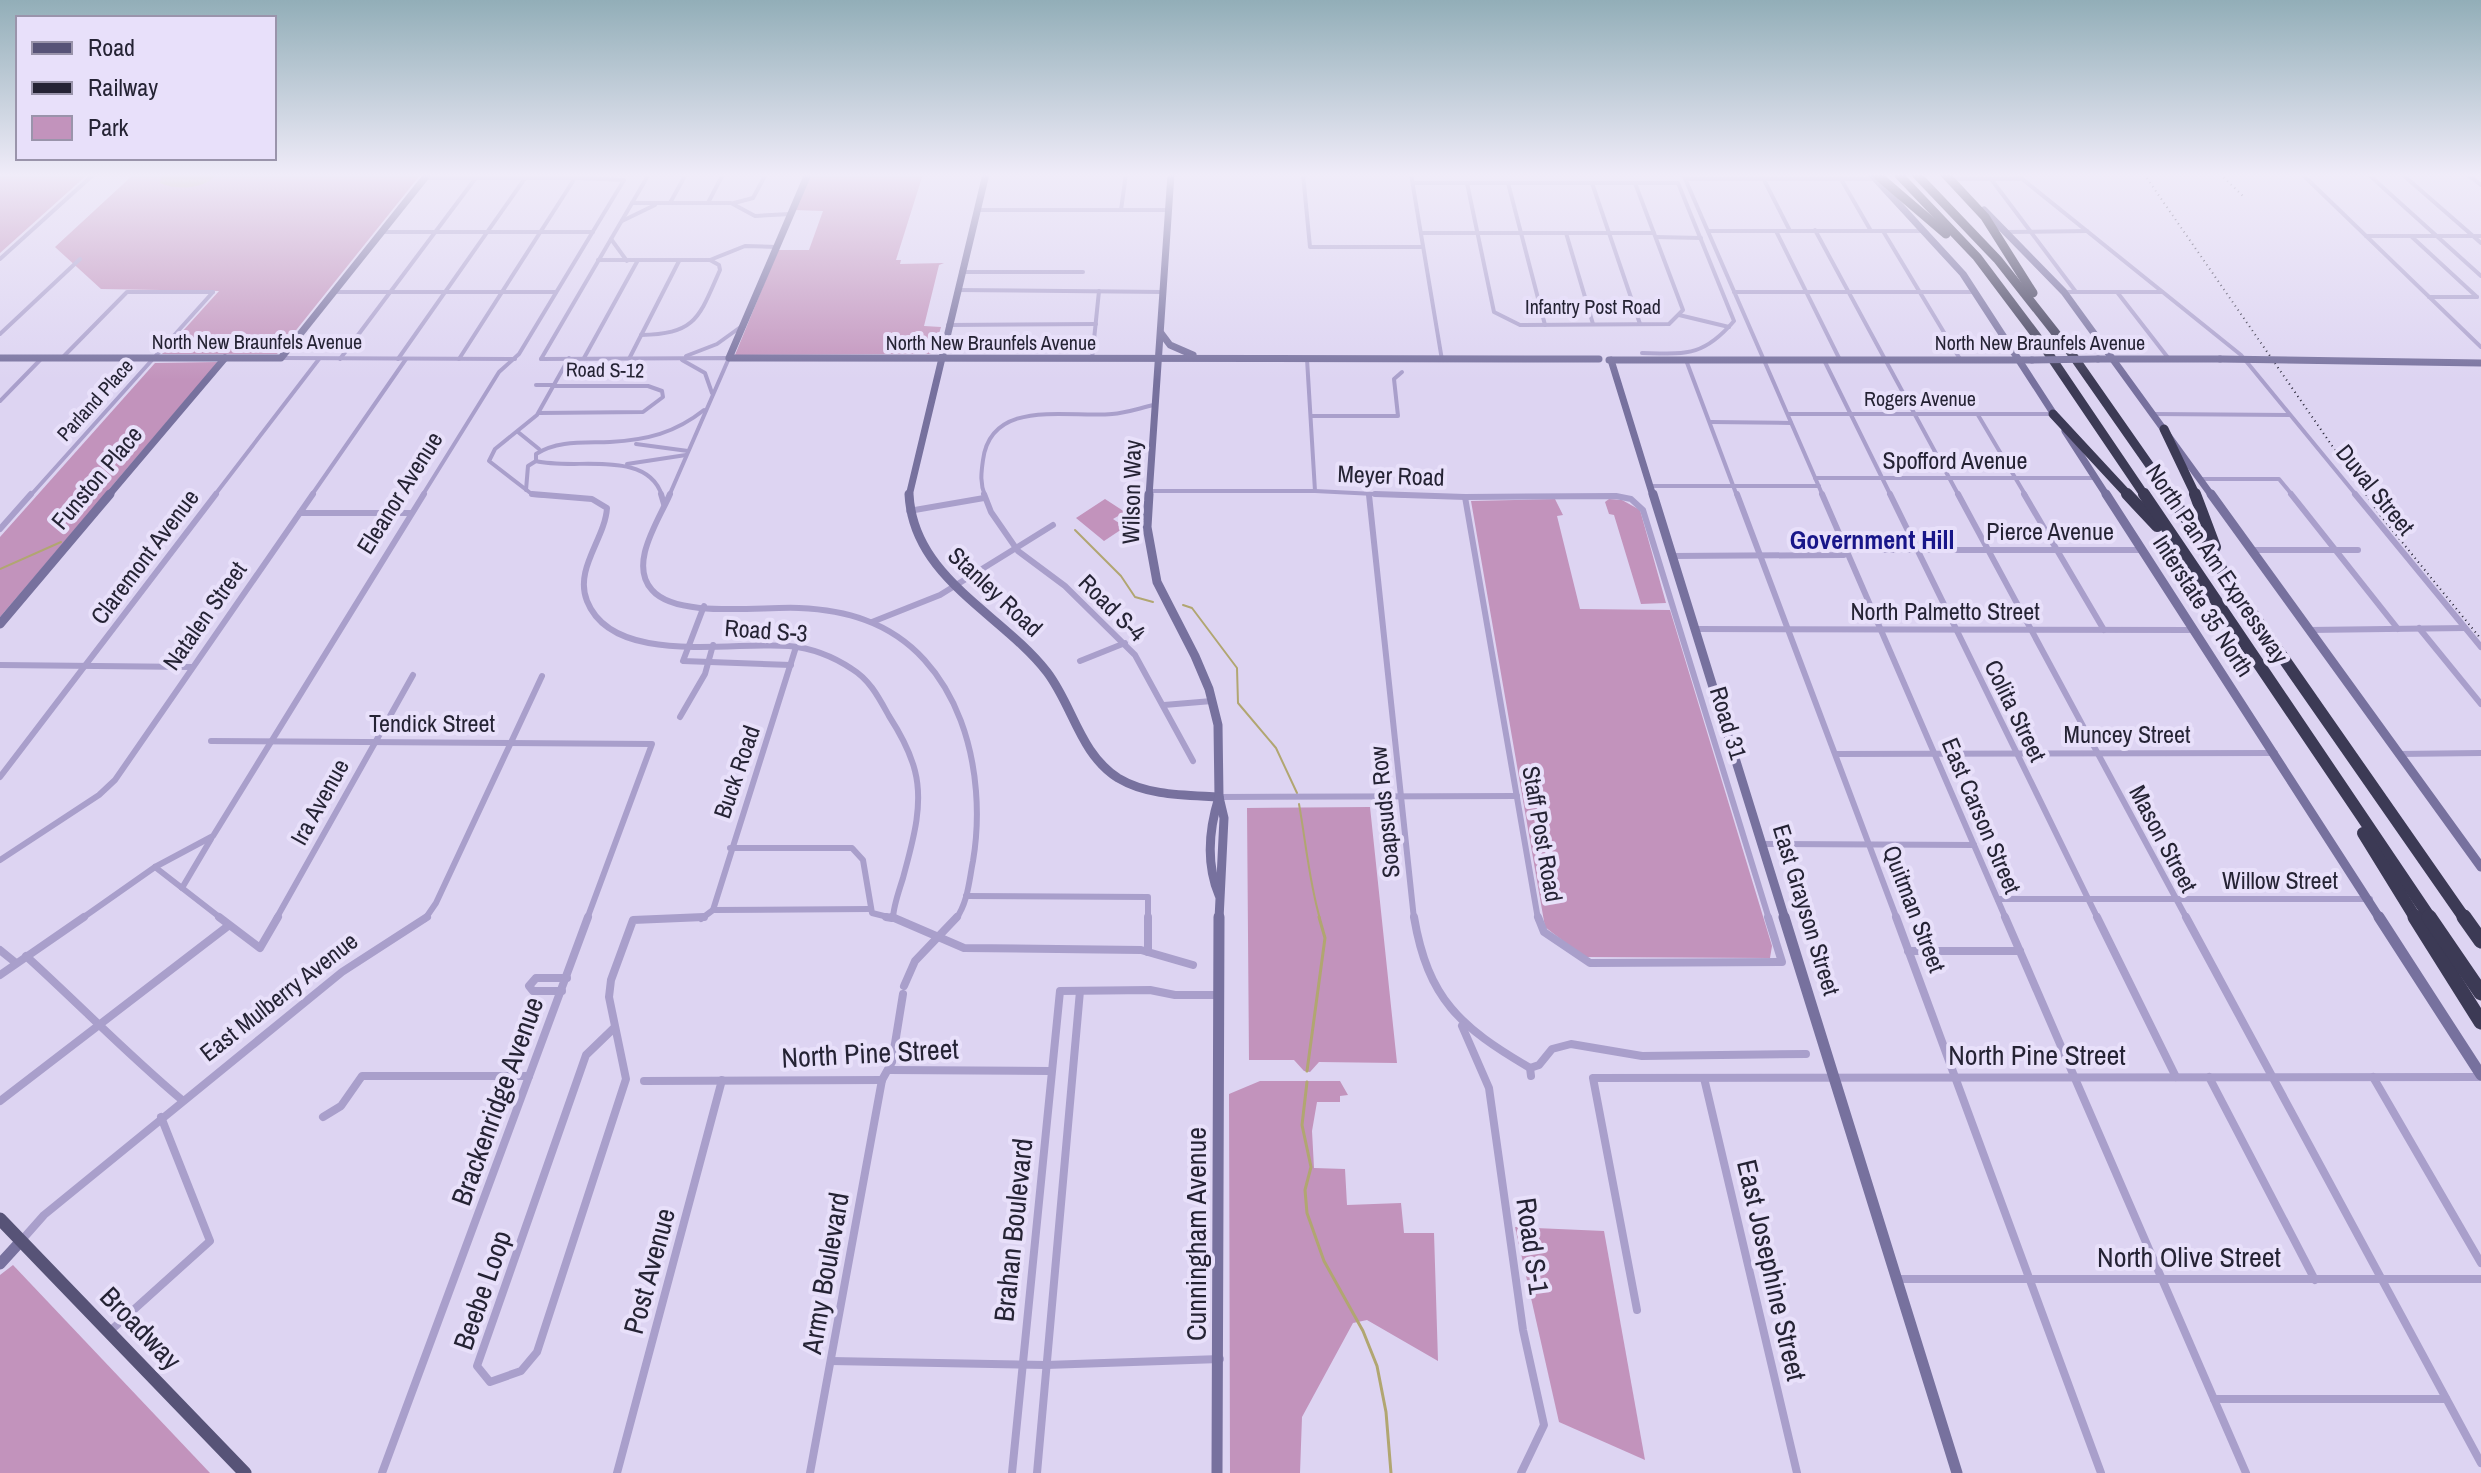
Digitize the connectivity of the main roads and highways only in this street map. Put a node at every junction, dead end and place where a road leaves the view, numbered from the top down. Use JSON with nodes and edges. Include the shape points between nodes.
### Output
{"nodes":[{"id":1,"x":1954,"y":243,"type":"edge"},
{"id":2,"x":1963,"y":243,"type":"edge"},
{"id":3,"x":1982,"y":243,"type":"edge"},
{"id":4,"x":2003,"y":243,"type":"edge"},
{"id":5,"x":2038,"y":338,"type":"junction"},
{"id":6,"x":2069,"y":350,"type":"junction"},
{"id":7,"x":2053,"y":414,"type":"road end"},
{"id":8,"x":2164,"y":429,"type":"road end"},
{"id":9,"x":2269,"y":680,"type":"junction"},
{"id":10,"x":2311,"y":698,"type":"junction"},
{"id":11,"x":2321,"y":757,"type":"junction"},
{"id":12,"x":2481,"y":941,"type":"edge"},
{"id":13,"x":2481,"y":993,"type":"edge"},
{"id":14,"x":2481,"y":1022,"type":"edge"},
{"id":15,"x":0,"y":1219,"type":"edge"},
{"id":16,"x":245,"y":1473,"type":"edge"}],
"edges":[{"from":1,"to":5,"type":"highway"},
{"from":2,"to":5,"type":"highway","name":"North Pan Am Expressway"},
{"from":3,"to":6,"type":"highway","name":"North Pan Am Expressway"},
{"from":4,"to":6,"type":"highway"},
{"from":5,"to":9,"type":"highway","name":"North Pan Am Expressway"},
{"from":6,"to":10,"type":"highway","name":"North Pan Am Expressway"},
{"from":7,"to":9,"type":"highway","via":[[2158,527]]},
{"from":8,"to":10,"type":"highway","via":[[2183,463],[2210,539]]},
{"from":9,"to":11,"type":"highway","name":"North Pan Am Expressway"},
{"from":10,"to":12,"type":"highway","name":"North Pan Am Expressway"},
{"from":11,"to":13,"type":"highway","name":"North Pan Am Expressway"},
{"from":11,"to":14,"type":"highway"},
{"from":15,"to":16,"type":"main road","name":"Broadway"}]}
